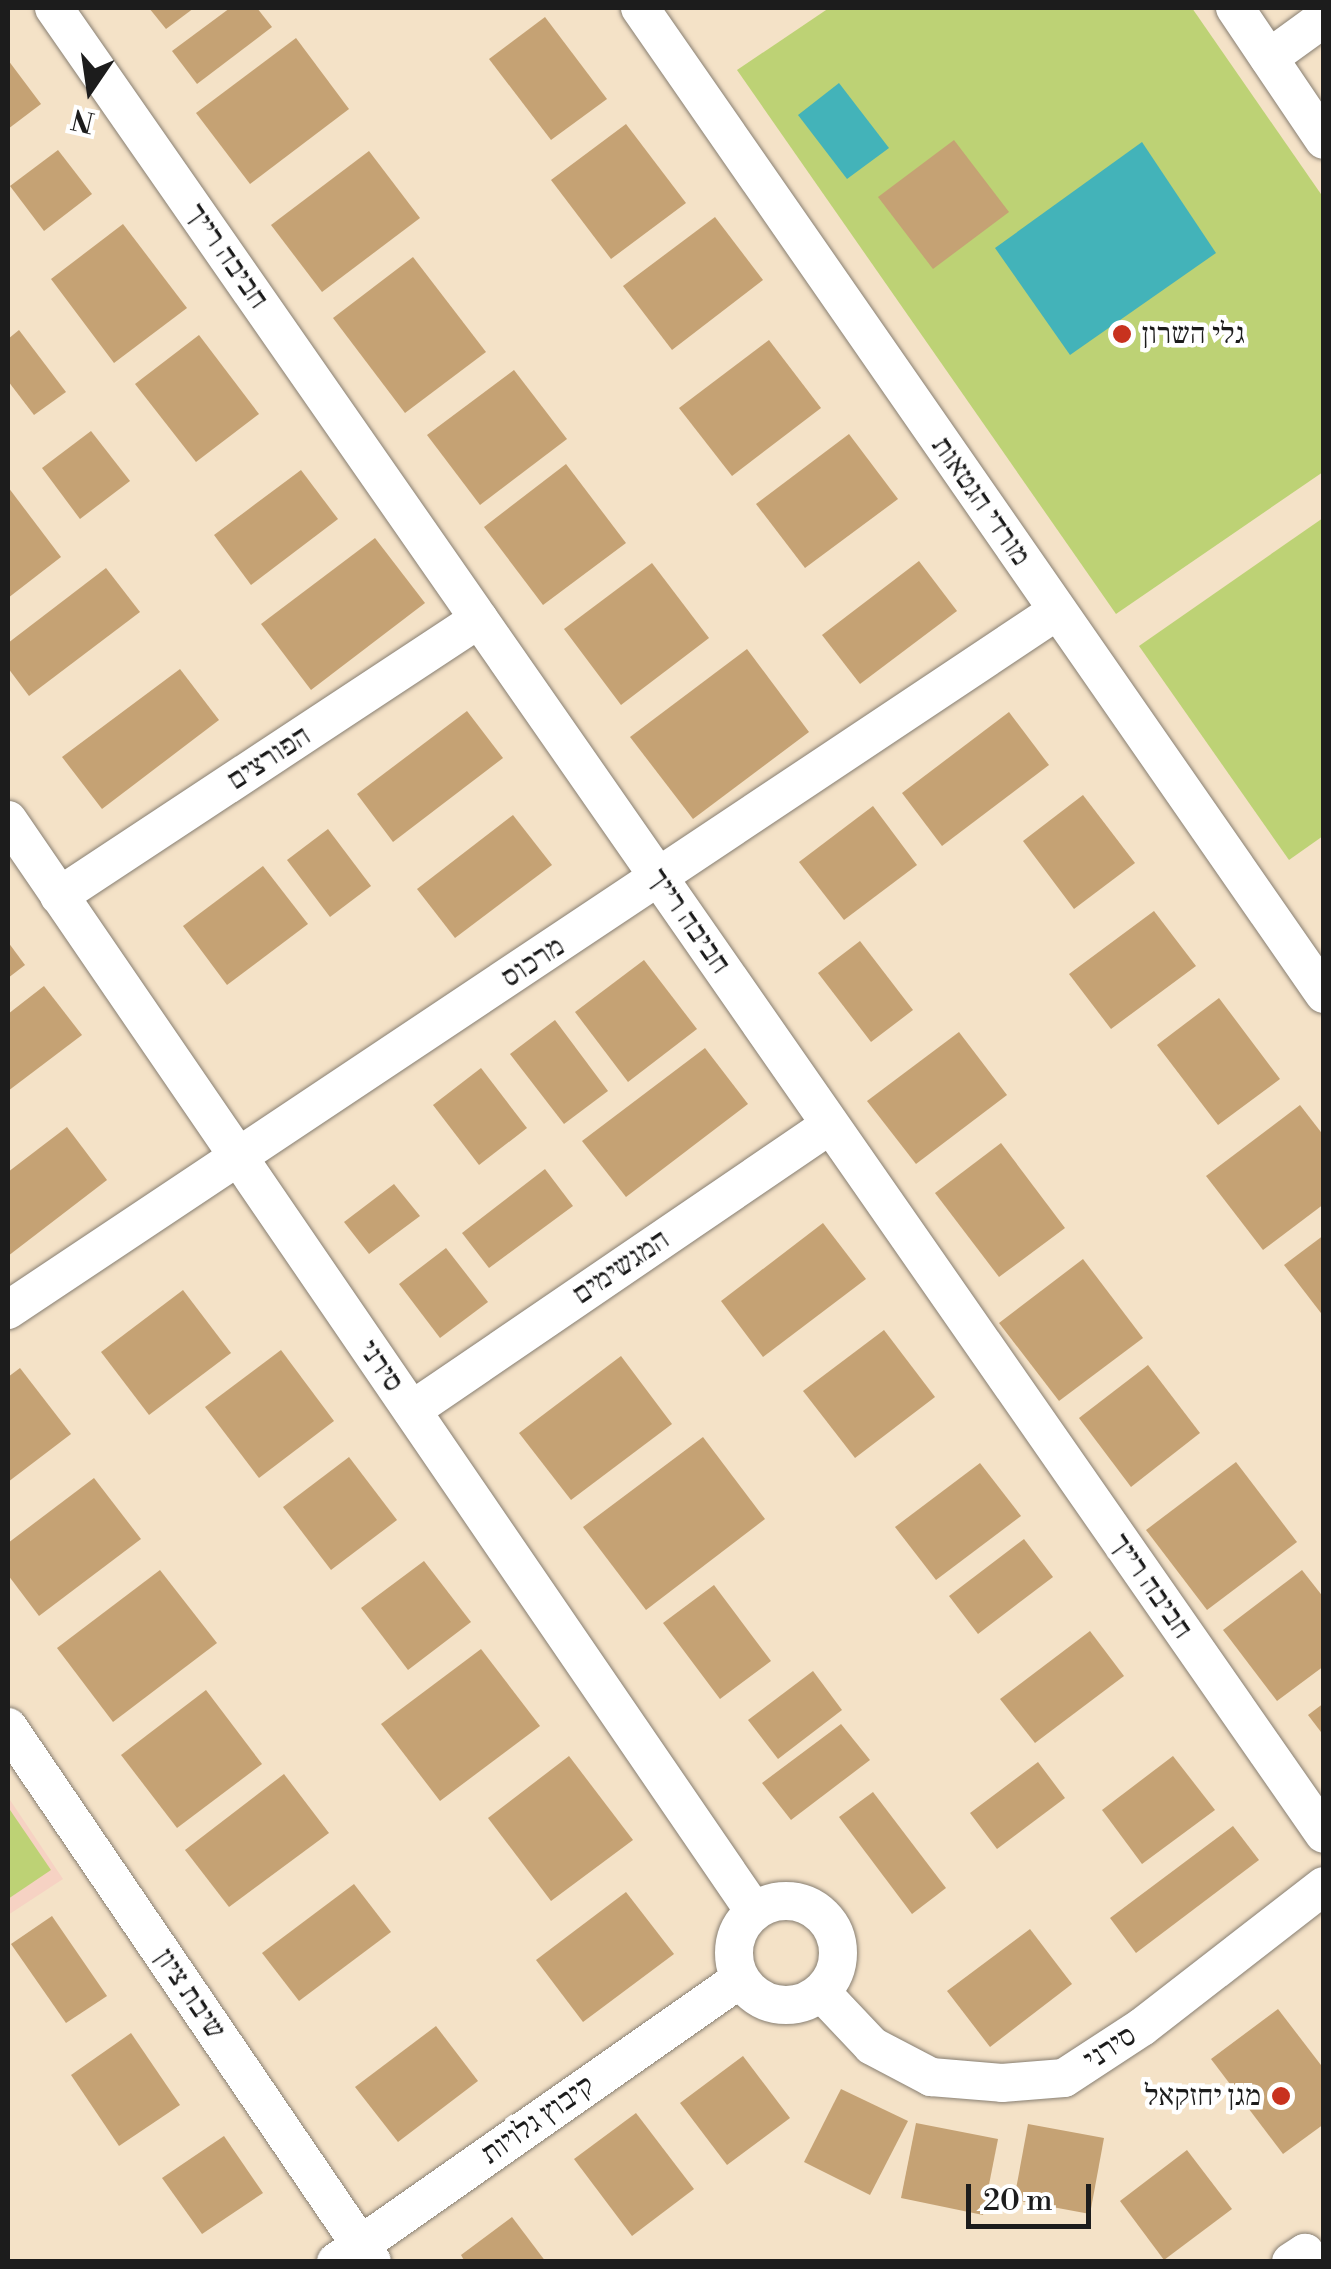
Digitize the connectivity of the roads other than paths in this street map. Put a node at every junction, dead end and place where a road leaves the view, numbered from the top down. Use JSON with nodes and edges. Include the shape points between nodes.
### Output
{"nodes":[{"id":1,"x":54,"y":8,"type":"edge"},
{"id":2,"x":640,"y":8,"type":"edge"},
{"id":3,"x":1235,"y":8,"type":"edge"},
{"id":4,"x":1324,"y":18,"type":"edge"},
{"id":5,"x":1269,"y":58,"type":"junction"},
{"id":6,"x":1324,"y":140,"type":"edge"},
{"id":7,"x":1058,"y":611,"type":"junction"},
{"id":8,"x":479,"y":620,"type":"junction"},
{"id":9,"x":8,"y":820,"type":"edge"},
{"id":10,"x":659,"y":878,"type":"junction"},
{"id":11,"x":60,"y":896,"type":"junction"},
{"id":12,"x":1324,"y":994,"type":"edge"},
{"id":13,"x":830,"y":1125,"type":"junction"},
{"id":14,"x":238,"y":1157,"type":"junction"},
{"id":15,"x":8,"y":1310,"type":"edge"},
{"id":16,"x":412,"y":1410,"type":"junction"},
{"id":17,"x":8,"y":1727,"type":"edge"},
{"id":18,"x":1324,"y":1834,"type":"edge"},
{"id":19,"x":1324,"y":1886,"type":"edge"},
{"id":20,"x":754,"y":1911,"type":"junction"},
{"id":21,"x":740,"y":1980,"type":"junction"},
{"id":22,"x":821,"y":1992,"type":"junction"},
{"id":23,"x":356,"y":2256,"type":"edge"},
{"id":24,"x":1291,"y":2262,"type":"edge"},
{"id":25,"x":1311,"y":2262,"type":"edge"}],
"edges":[{"from":1,"to":8,"type":"street","name":"חביבה רייך"},
{"from":2,"to":7,"type":"street","name":"מורדי הגטאות"},
{"from":3,"to":5,"type":"street"},
{"from":4,"to":5,"type":"street"},
{"from":5,"to":6,"type":"street"},
{"from":7,"to":10,"type":"street","name":"מרכוס"},
{"from":7,"to":12,"type":"street","name":"מורדי הגטאות"},
{"from":8,"to":10,"type":"street","name":"חביבה רייך"},
{"from":8,"to":11,"type":"street","name":"הפורצים"},
{"from":9,"to":11,"type":"street","name":"סירני"},
{"from":10,"to":13,"type":"street","name":"חביבה רייך"},
{"from":10,"to":14,"type":"street","name":"מרכוס"},
{"from":11,"to":14,"type":"street","name":"סירני"},
{"from":13,"to":16,"type":"street","name":"המגשימים"},
{"from":13,"to":18,"type":"street","name":"חביבה רייך"},
{"from":14,"to":15,"type":"street","name":"מרכוס"},
{"from":14,"to":16,"type":"street","name":"סירני"},
{"from":16,"to":20,"type":"street","name":"סירני"},
{"from":17,"to":23,"type":"street","name":"שיבת ציון"},
{"from":19,"to":22,"type":"street","name":"סירני","via":[[1142,2027],[1064,2078],[1002,2083],[931,2077],[872,2046]]},
{"from":20,"to":21,"type":"street","via":[[734,1941]]},
{"from":20,"to":22,"type":"street","via":[[789,1901],[822,1915],[837,1942],[838,1960]]},
{"from":21,"to":22,"type":"street","via":[[768,2003],[804,2003]]},
{"from":21,"to":23,"type":"street","name":"קיבוץ גלויות"},
{"from":24,"to":25,"type":"street","via":[[1305,2253]]}]}
